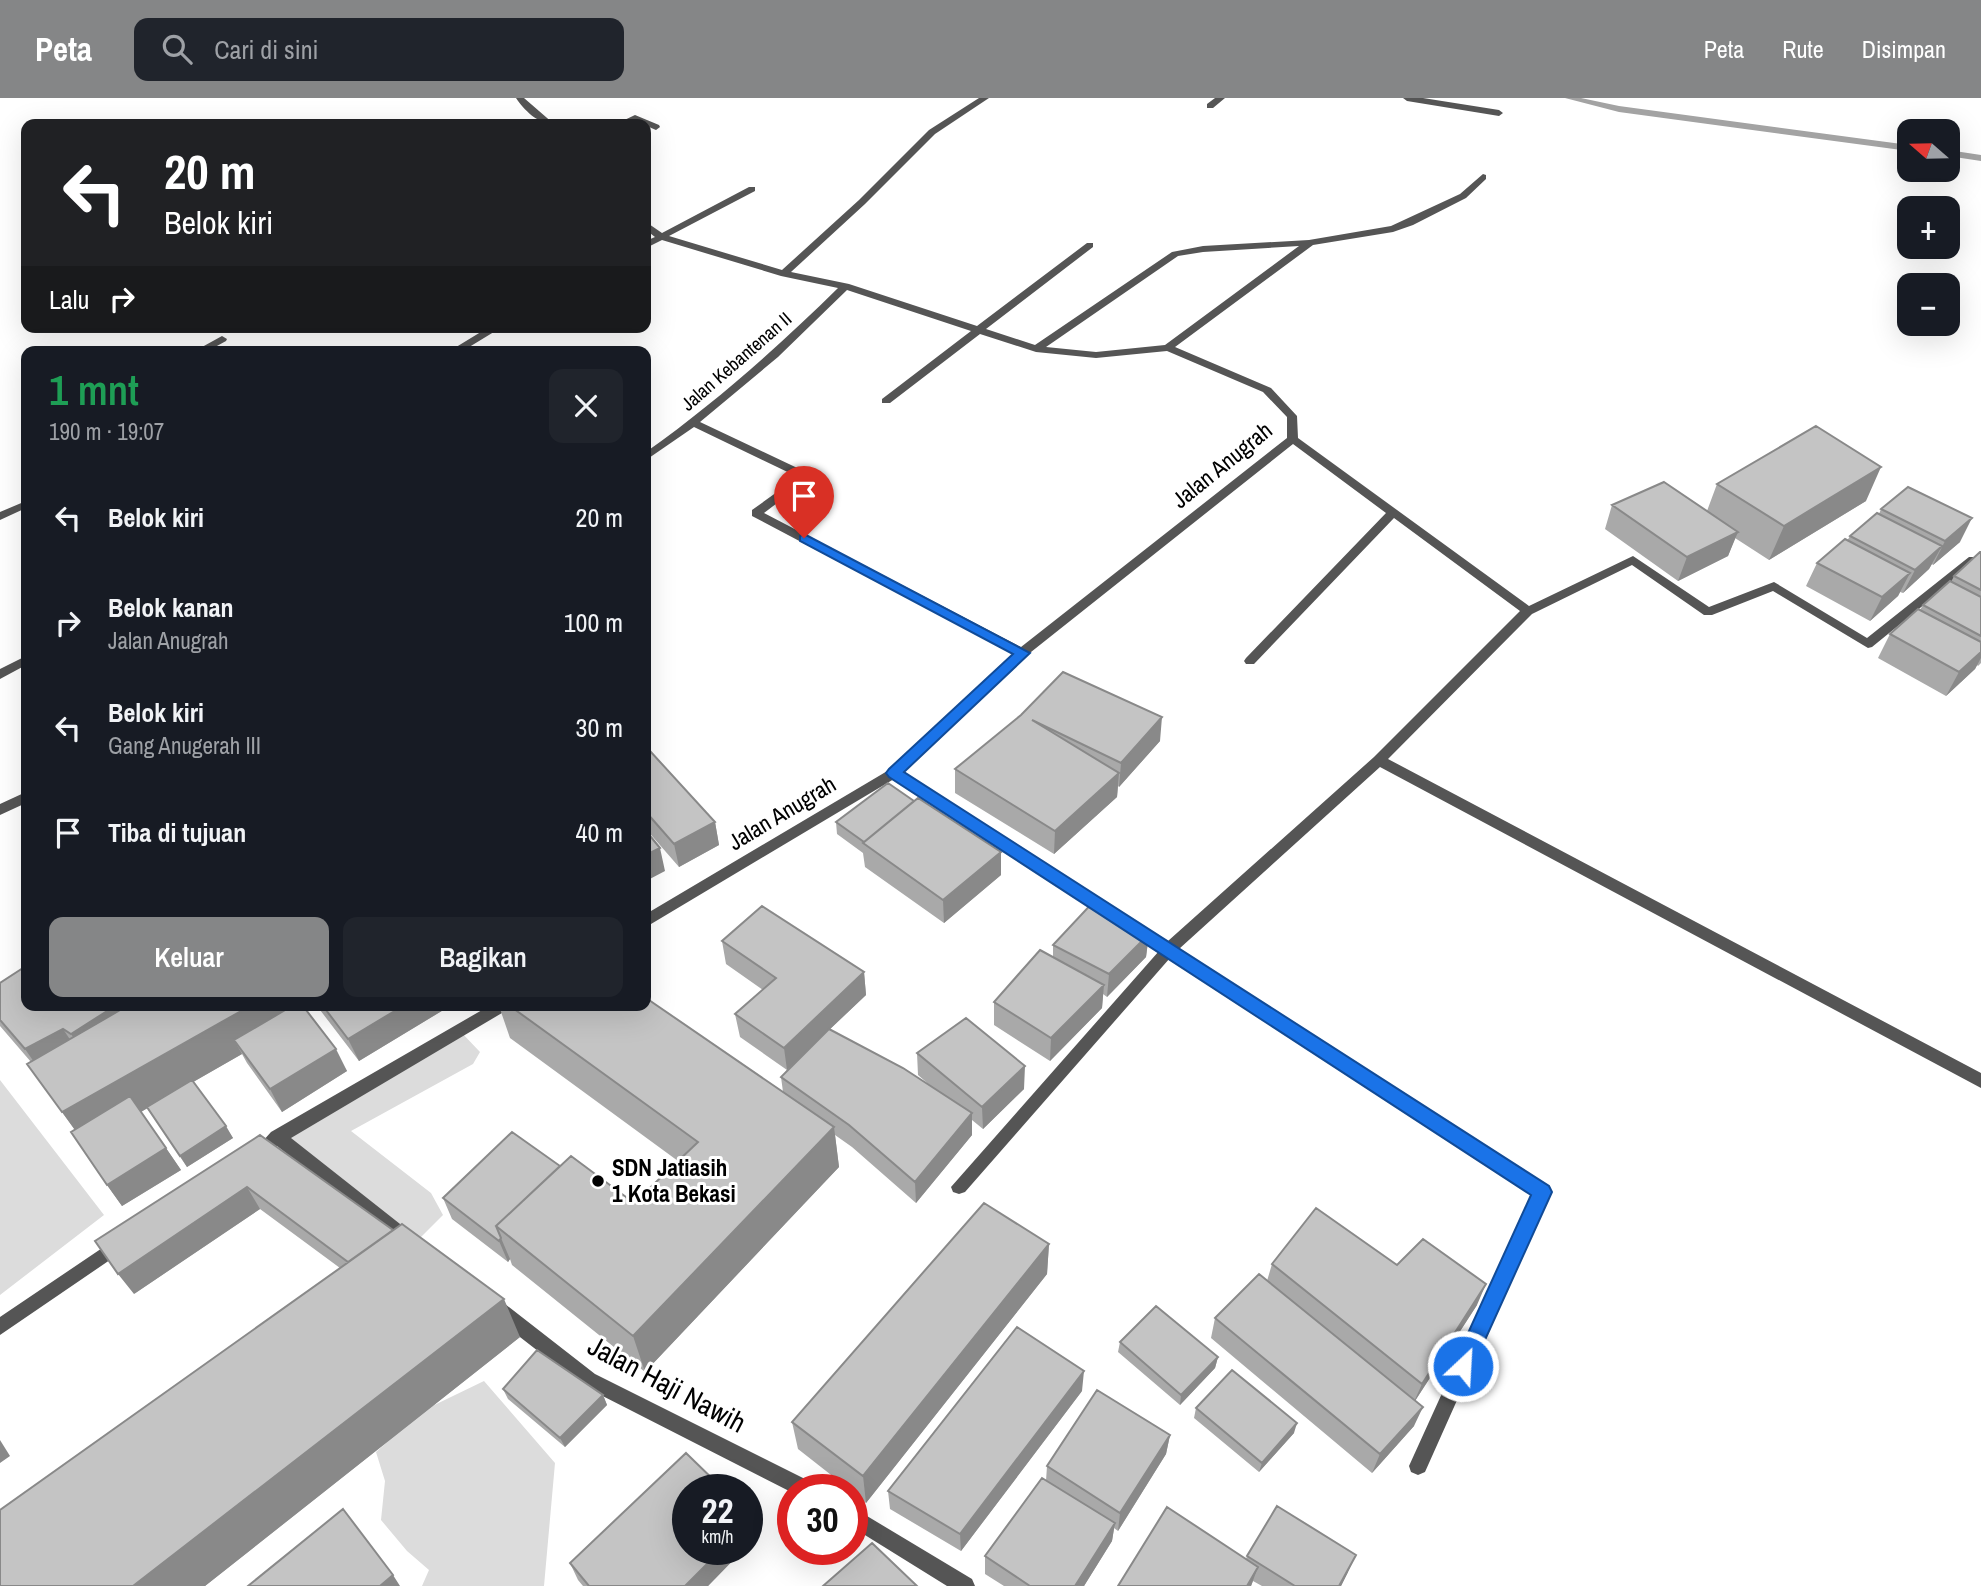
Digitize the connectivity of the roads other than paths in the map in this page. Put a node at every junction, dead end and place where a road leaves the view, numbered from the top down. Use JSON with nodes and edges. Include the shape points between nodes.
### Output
{"nodes":[{"id":1,"x":520,"y":98,"type":"edge"},
{"id":2,"x":985,"y":98,"type":"edge"},
{"id":3,"x":1221,"y":98,"type":"edge"},
{"id":4,"x":1407,"y":98,"type":"edge"},
{"id":5,"x":1210,"y":106,"type":"dead end"},
{"id":6,"x":1499,"y":113,"type":"dead end"},
{"id":7,"x":543,"y":119,"type":"edge"},
{"id":8,"x":651,"y":125,"type":"edge"},
{"id":9,"x":656,"y":127,"type":"dead end"},
{"id":10,"x":1483,"y":177,"type":"dead end"},
{"id":11,"x":752,"y":189,"type":"dead end"},
{"id":12,"x":651,"y":229,"type":"edge"},
{"id":13,"x":661,"y":237,"type":"junction"},
{"id":14,"x":651,"y":242,"type":"edge"},
{"id":15,"x":1310,"y":243,"type":"junction"},
{"id":16,"x":1090,"y":245,"type":"dead end"},
{"id":17,"x":784,"y":274,"type":"junction"},
{"id":18,"x":845,"y":286,"type":"junction"},
{"id":19,"x":976,"y":331,"type":"junction"},
{"id":20,"x":486,"y":333,"type":"edge"},
{"id":21,"x":222,"y":340,"type":"dead end"},
{"id":22,"x":210,"y":346,"type":"edge"},
{"id":23,"x":464,"y":346,"type":"edge"},
{"id":24,"x":1168,"y":348,"type":"junction"},
{"id":25,"x":1036,"y":349,"type":"junction"},
{"id":26,"x":887,"y":401,"type":"dead end"},
{"id":27,"x":695,"y":424,"type":"junction"},
{"id":28,"x":1293,"y":439,"type":"junction"},
{"id":29,"x":651,"y":454,"type":"edge"},
{"id":30,"x":21,"y":507,"type":"edge"},
{"id":31,"x":1394,"y":511,"type":"junction"},
{"id":32,"x":0,"y":516,"type":"edge"},
{"id":33,"x":1976,"y":558,"type":"edge"},
{"id":34,"x":1528,"y":611,"type":"junction"},
{"id":35,"x":1023,"y":653,"type":"junction"},
{"id":36,"x":1250,"y":661,"type":"dead end"},
{"id":37,"x":21,"y":663,"type":"edge"},
{"id":38,"x":0,"y":675,"type":"edge"},
{"id":39,"x":1379,"y":760,"type":"junction"},
{"id":40,"x":894,"y":773,"type":"junction"},
{"id":41,"x":21,"y":800,"type":"edge"},
{"id":42,"x":0,"y":810,"type":"edge"},
{"id":43,"x":651,"y":918,"type":"edge"},
{"id":44,"x":1169,"y":949,"type":"junction"},
{"id":45,"x":493,"y":1011,"type":"edge"},
{"id":46,"x":1981,"y":1081,"type":"edge"},
{"id":47,"x":276,"y":1137,"type":"junction"},
{"id":48,"x":254,"y":1153,"type":"edge"},
{"id":49,"x":959,"y":1186,"type":"dead end"},
{"id":50,"x":138,"y":1232,"type":"edge"},
{"id":51,"x":425,"y":1253,"type":"edge"},
{"id":52,"x":480,"y":1295,"type":"edge"},
{"id":53,"x":0,"y":1327,"type":"edge"},
{"id":54,"x":1418,"y":1466,"type":"dead end"},
{"id":55,"x":777,"y":1475,"type":"edge"},
{"id":56,"x":868,"y":1526,"type":"edge"},
{"id":57,"x":965,"y":1586,"type":"edge"}],
"edges":[{"from":1,"to":7,"type":"street"},
{"from":2,"to":17,"type":"street","via":[[932,132]]},
{"from":3,"to":5,"type":"street"},
{"from":4,"to":6,"type":"street"},
{"from":8,"to":9,"type":"street"},
{"from":10,"to":15,"type":"street","via":[[1463,196],[1410,223]]},
{"from":11,"to":13,"type":"street"},
{"from":12,"to":13,"type":"street","name":"Jalan Anugrah"},
{"from":13,"to":14,"type":"street"},
{"from":13,"to":17,"type":"street","name":"Jalan Anugrah"},
{"from":15,"to":24,"type":"street"},
{"from":15,"to":25,"type":"street","via":[[1175,254]]},
{"from":16,"to":19,"type":"street"},
{"from":17,"to":18,"type":"street","name":"Jalan Anugrah"},
{"from":18,"to":19,"type":"street","name":"Jalan Anugrah"},
{"from":18,"to":27,"type":"street","name":"Jalan Kebantenan II","via":[[783,349]]},
{"from":19,"to":25,"type":"street","name":"Jalan Anugrah"},
{"from":19,"to":26,"type":"street"},
{"from":20,"to":23,"type":"street"},
{"from":21,"to":22,"type":"street"},
{"from":24,"to":25,"type":"street","name":"Jalan Anugrah","via":[[1096,355]]},
{"from":24,"to":28,"type":"street","name":"Jalan Anugrah","via":[[1267,390],[1292,416]]},
{"from":27,"to":29,"type":"street","name":"Jalan Kebantenan II"},
{"from":27,"to":35,"type":"street","via":[[806,476],[756,513]]},
{"from":28,"to":31,"type":"street"},
{"from":28,"to":35,"type":"street","name":"Jalan Anugrah"},
{"from":30,"to":32,"type":"street"},
{"from":31,"to":34,"type":"street"},
{"from":31,"to":36,"type":"street"},
{"from":33,"to":34,"type":"street","via":[[1867,645],[1774,586],[1707,612],[1633,560]]},
{"from":34,"to":39,"type":"street"},
{"from":35,"to":40,"type":"street","name":"Jalan Anugrah"},
{"from":37,"to":38,"type":"street"},
{"from":39,"to":44,"type":"street"},
{"from":39,"to":46,"type":"street"},
{"from":40,"to":43,"type":"street","name":"Jalan Anugrah"},
{"from":40,"to":44,"type":"street"},
{"from":41,"to":42,"type":"street"},
{"from":44,"to":49,"type":"street"},
{"from":44,"to":54,"type":"street","via":[[1542,1192]]},
{"from":45,"to":47,"type":"street"},
{"from":47,"to":48,"type":"street"},
{"from":47,"to":51,"type":"street"},
{"from":50,"to":53,"type":"street"},
{"from":52,"to":55,"type":"street","name":"Jalan Haji Nawih","via":[[589,1380]]},
{"from":56,"to":57,"type":"street"}]}
